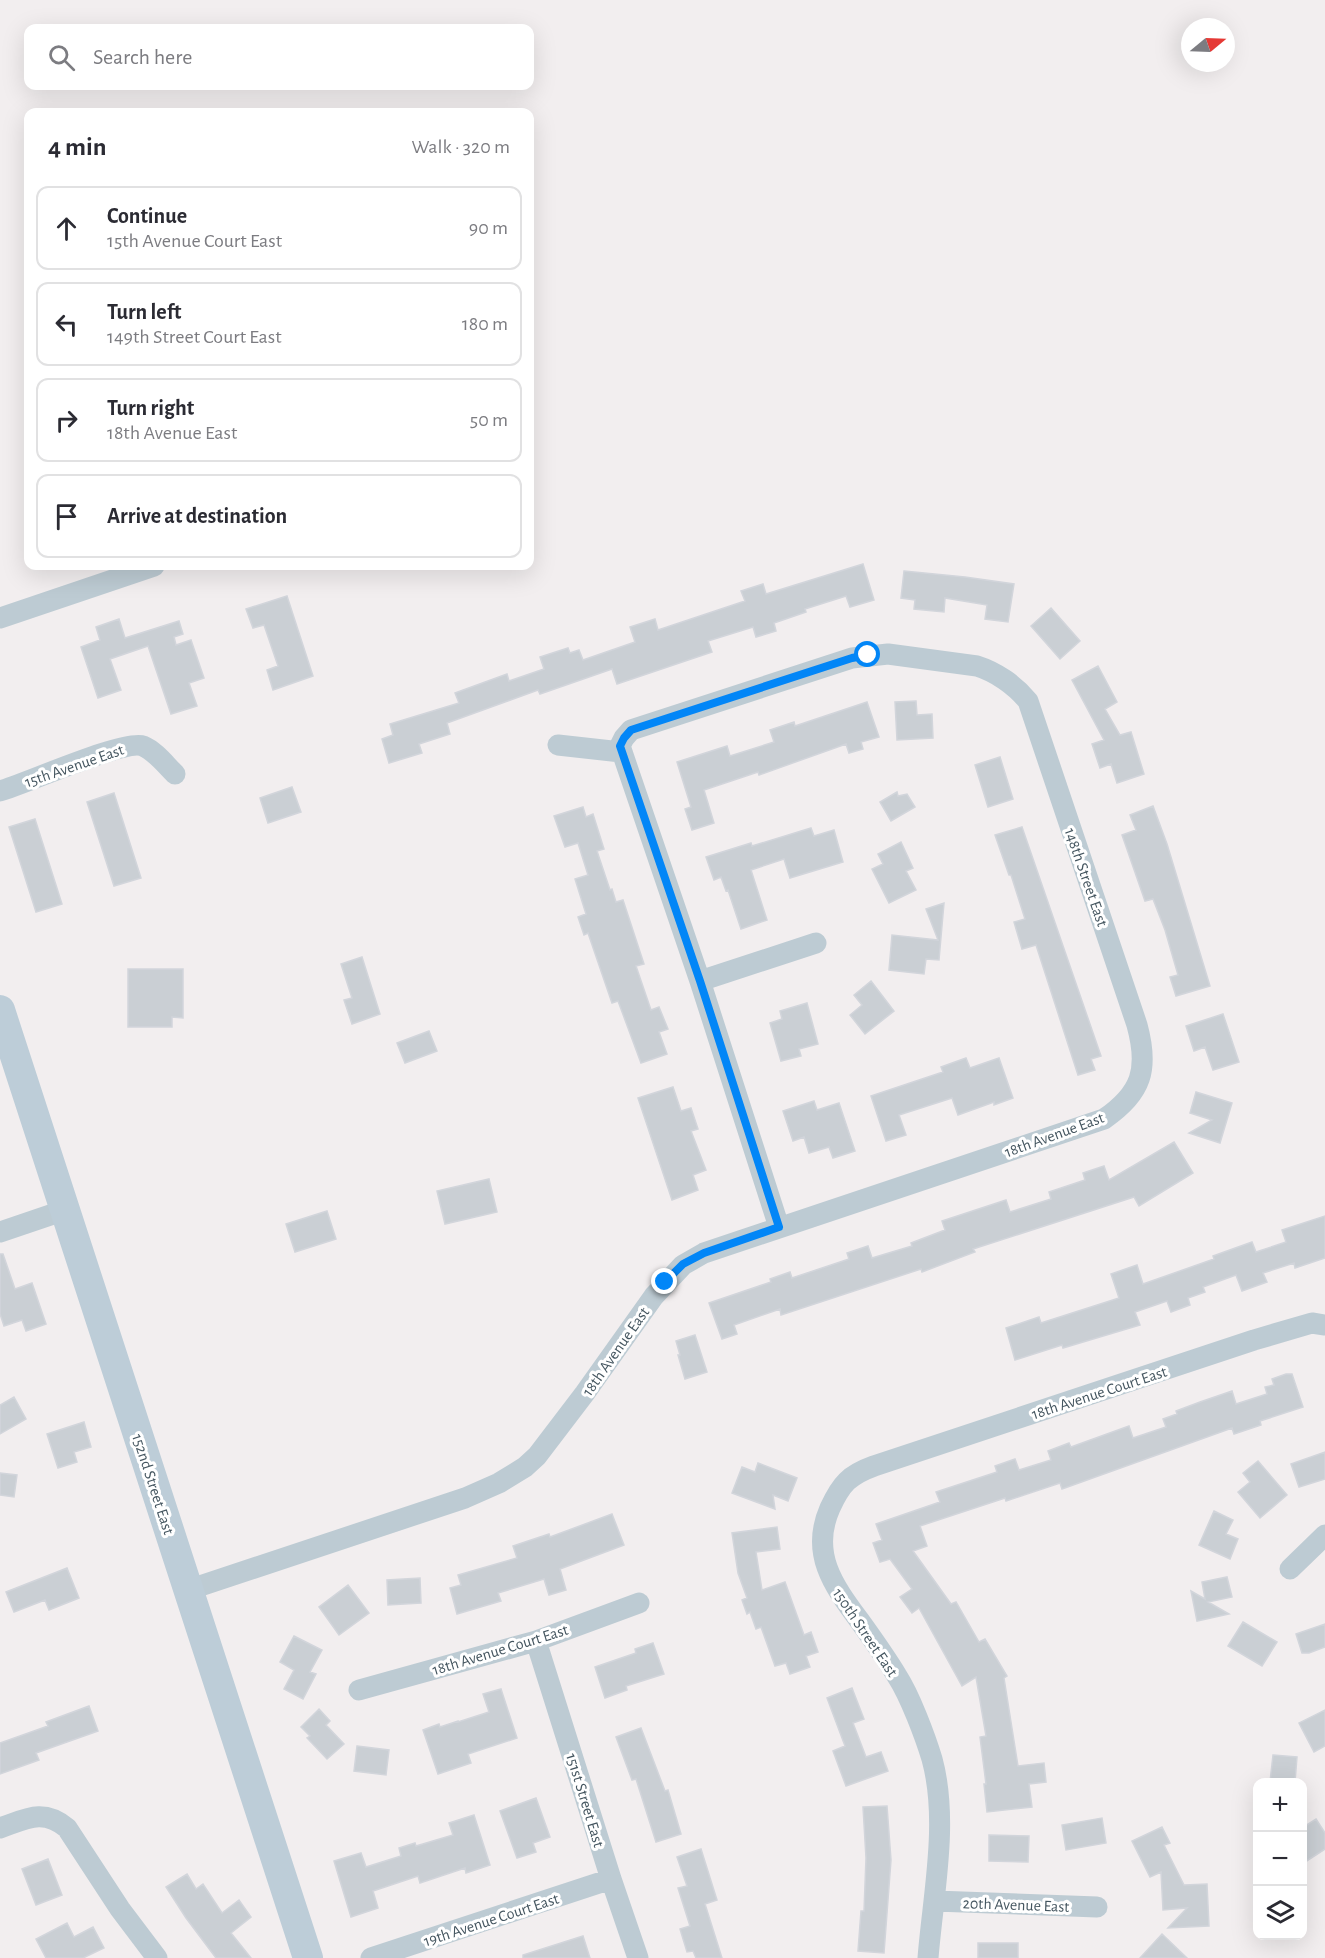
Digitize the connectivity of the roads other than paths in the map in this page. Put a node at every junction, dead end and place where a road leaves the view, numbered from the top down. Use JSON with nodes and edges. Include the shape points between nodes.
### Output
{"nodes":[{"id":1,"x":142,"y":570,"type":"edge"},
{"id":2,"x":0,"y":618,"type":"edge"},
{"id":3,"x":558,"y":745,"type":"dead end"},
{"id":4,"x":621,"y":752,"type":"junction"},
{"id":5,"x":175,"y":774,"type":"dead end"},
{"id":6,"x":0,"y":791,"type":"edge"},
{"id":7,"x":816,"y":943,"type":"dead end"},
{"id":8,"x":700,"y":981,"type":"junction"},
{"id":9,"x":0,"y":1010,"type":"edge"},
{"id":10,"x":1141,"y":1075,"type":"joint"},
{"id":11,"x":64,"y":1210,"type":"junction"},
{"id":12,"x":779,"y":1227,"type":"junction"},
{"id":13,"x":0,"y":1232,"type":"edge"},
{"id":14,"x":1325,"y":1325,"type":"edge"},
{"id":15,"x":874,"y":1466,"type":"joint"},
{"id":16,"x":1325,"y":1535,"type":"edge"},
{"id":17,"x":1290,"y":1569,"type":"dead end"},
{"id":18,"x":188,"y":1590,"type":"junction"},
{"id":19,"x":639,"y":1603,"type":"dead end"},
{"id":20,"x":536,"y":1641,"type":"junction"},
{"id":21,"x":359,"y":1690,"type":"dead end"},
{"id":22,"x":0,"y":1828,"type":"edge"},
{"id":23,"x":611,"y":1879,"type":"junction"},
{"id":24,"x":935,"y":1901,"type":"junction"},
{"id":25,"x":1097,"y":1907,"type":"dead end"},
{"id":26,"x":157,"y":1958,"type":"edge"},
{"id":27,"x":308,"y":1958,"type":"edge"},
{"id":28,"x":371,"y":1958,"type":"edge"},
{"id":29,"x":638,"y":1958,"type":"edge"},
{"id":30,"x":928,"y":1958,"type":"edge"}],
"edges":[{"from":1,"to":2,"type":"street"},
{"from":3,"to":4,"type":"street"},
{"from":4,"to":8,"type":"street"},
{"from":4,"to":10,"type":"street","name":"148th Street East","via":[[620,746],[631,730],[852,658],[888,654],[990,670],[1028,701],[1137,1025],[1142,1042]]},
{"from":5,"to":6,"type":"street","name":"15th Avenue East","via":[[153,752],[135,744]]},
{"from":7,"to":8,"type":"street"},
{"from":8,"to":12,"type":"street"},
{"from":9,"to":11,"type":"main road","name":"152nd Street East"},
{"from":10,"to":12,"type":"street","name":"18th Avenue East","via":[[1133,1094],[1104,1119]]},
{"from":11,"to":13,"type":"street"},
{"from":11,"to":18,"type":"main road","name":"152nd Street East"},
{"from":12,"to":18,"type":"street","name":"18th Avenue East","via":[[683,1264],[654,1296],[554,1436],[525,1467],[499,1483],[465,1498]]},
{"from":14,"to":15,"type":"street","name":"18th Avenue Court East","via":[[1312,1323],[1254,1340]]},
{"from":15,"to":24,"type":"street","name":"150th Street East","via":[[848,1479],[834,1499],[823,1527],[823,1554],[835,1587],[899,1679],[932,1759],[939,1836]]},
{"from":16,"to":17,"type":"street"},
{"from":18,"to":27,"type":"main road","name":"152nd Street East"},
{"from":19,"to":20,"type":"street","name":"18th Avenue Court East"},
{"from":20,"to":21,"type":"street","name":"18th Avenue Court East"},
{"from":20,"to":23,"type":"street","name":"151st Street East"},
{"from":22,"to":26,"type":"street","via":[[31,1818],[57,1819]]},
{"from":23,"to":28,"type":"street","name":"19th Avenue Court East"},
{"from":23,"to":29,"type":"street","name":"151st Street East"},
{"from":24,"to":25,"type":"street","name":"20th Avenue East"},
{"from":24,"to":30,"type":"street","name":"150th Street East"}]}
